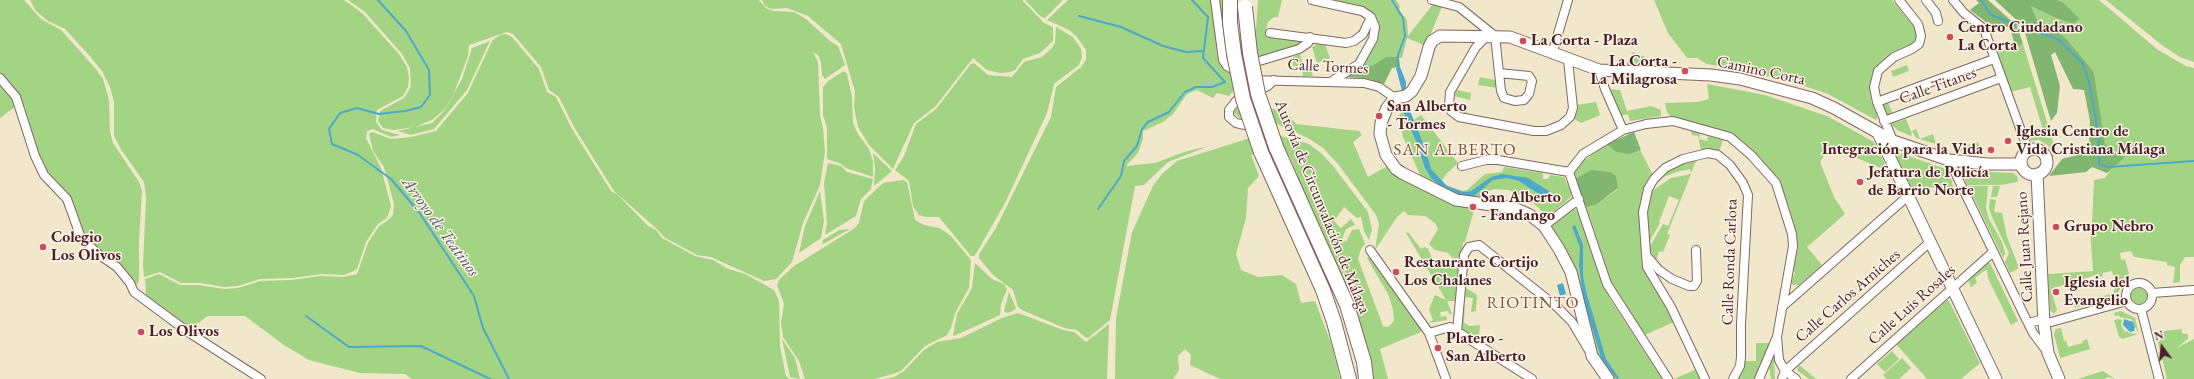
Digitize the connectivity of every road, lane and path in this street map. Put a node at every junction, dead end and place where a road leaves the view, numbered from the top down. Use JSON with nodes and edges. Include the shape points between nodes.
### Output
{"nodes":[{"id":1,"x":1215,"y":0,"type":"edge"},
{"id":2,"x":1230,"y":0,"type":"edge"},
{"id":3,"x":1312,"y":0,"type":"edge"},
{"id":4,"x":1432,"y":0,"type":"edge"},
{"id":5,"x":1568,"y":0,"type":"edge"},
{"id":6,"x":1899,"y":0,"type":"edge"},
{"id":7,"x":1926,"y":0,"type":"edge"},
{"id":8,"x":1953,"y":0,"type":"edge"},
{"id":9,"x":1245,"y":4,"type":"edge"},
{"id":10,"x":1371,"y":18,"type":"junction"},
{"id":11,"x":1938,"y":21,"type":"dead end"},
{"id":12,"x":1270,"y":33,"type":"dead end"},
{"id":13,"x":1490,"y":36,"type":"junction"},
{"id":14,"x":1310,"y":37,"type":"junction"},
{"id":15,"x":1552,"y":54,"type":"junction"},
{"id":16,"x":1994,"y":59,"type":"junction"},
{"id":17,"x":1568,"y":60,"type":"junction"},
{"id":18,"x":1599,"y":70,"type":"junction"},
{"id":19,"x":1499,"y":73,"type":"junction"},
{"id":20,"x":1241,"y":75,"type":"junction"},
{"id":21,"x":0,"y":78,"type":"edge"},
{"id":22,"x":2001,"y":78,"type":"junction"},
{"id":23,"x":1274,"y":80,"type":"junction"},
{"id":24,"x":1332,"y":81,"type":"junction"},
{"id":25,"x":1395,"y":98,"type":"junction"},
{"id":26,"x":1236,"y":101,"type":"junction"},
{"id":27,"x":1877,"y":102,"type":"junction"},
{"id":28,"x":1884,"y":121,"type":"junction"},
{"id":29,"x":1263,"y":129,"type":"dead end"},
{"id":30,"x":1623,"y":130,"type":"junction"},
{"id":31,"x":1878,"y":133,"type":"junction"},
{"id":32,"x":1893,"y":141,"type":"junction"},
{"id":33,"x":2028,"y":150,"type":"junction"},
{"id":34,"x":1949,"y":160,"type":"junction"},
{"id":35,"x":2021,"y":164,"type":"junction"},
{"id":36,"x":1462,"y":166,"type":"dead end"},
{"id":37,"x":1569,"y":172,"type":"junction"},
{"id":38,"x":2037,"y":174,"type":"junction"},
{"id":39,"x":1908,"y":196,"type":"junction"},
{"id":40,"x":1579,"y":199,"type":"junction"},
{"id":41,"x":1544,"y":226,"type":"junction"},
{"id":42,"x":1930,"y":242,"type":"junction"},
{"id":43,"x":1370,"y":250,"type":"dead end"},
{"id":44,"x":1696,"y":250,"type":"dead end"},
{"id":45,"x":1993,"y":252,"type":"junction"},
{"id":46,"x":1645,"y":255,"type":"junction"},
{"id":47,"x":1787,"y":283,"type":"junction"},
{"id":48,"x":1951,"y":288,"type":"junction"},
{"id":49,"x":1801,"y":290,"type":"junction"},
{"id":50,"x":2194,"y":290,"type":"edge"},
{"id":51,"x":2152,"y":295,"type":"junction"},
{"id":52,"x":2194,"y":295,"type":"edge"},
{"id":53,"x":2126,"y":300,"type":"junction"},
{"id":54,"x":1782,"y":307,"type":"junction"},
{"id":55,"x":2141,"y":309,"type":"junction"},
{"id":56,"x":2044,"y":321,"type":"junction"},
{"id":57,"x":2028,"y":323,"type":"junction"},
{"id":58,"x":1457,"y":332,"type":"junction"},
{"id":59,"x":1429,"y":333,"type":"junction"},
{"id":60,"x":1777,"y":337,"type":"junction"},
{"id":61,"x":2048,"y":353,"type":"junction"},
{"id":62,"x":1592,"y":356,"type":"junction"},
{"id":63,"x":1783,"y":375,"type":"edge"},
{"id":64,"x":261,"y":379,"type":"edge"},
{"id":65,"x":1349,"y":379,"type":"edge"},
{"id":66,"x":1366,"y":379,"type":"edge"},
{"id":67,"x":1446,"y":379,"type":"edge"},
{"id":68,"x":1532,"y":379,"type":"edge"},
{"id":69,"x":1608,"y":379,"type":"edge"},
{"id":70,"x":1668,"y":379,"type":"edge"},
{"id":71,"x":1705,"y":379,"type":"edge"},
{"id":72,"x":1733,"y":379,"type":"edge"},
{"id":73,"x":1759,"y":379,"type":"edge"},
{"id":74,"x":1796,"y":379,"type":"edge"},
{"id":75,"x":1850,"y":379,"type":"edge"},
{"id":76,"x":1996,"y":379,"type":"edge"},
{"id":77,"x":2060,"y":379,"type":"edge"},
{"id":78,"x":2159,"y":379,"type":"edge"}],
"edges":[{"from":1,"to":20,"type":"street","via":[[1223,60],[1227,66]]},
{"from":2,"to":65,"type":"highway","name":"Autovía de Circunvalación de Málaga","bridge":true,"via":[[1230,23],[1243,99],[1261,152],[1323,290]]},
{"from":3,"to":10,"type":"street","via":[[1362,11]]},
{"from":4,"to":13,"type":"street","via":[[1459,7]]},
{"from":5,"to":15,"type":"street"},
{"from":6,"to":27,"type":"street","via":[[1918,24],[1921,36],[1919,44],[1894,57],[1878,71],[1874,87]]},
{"from":7,"to":11,"type":"street","via":[[1936,13]]},
{"from":8,"to":16,"type":"street","via":[[1984,29]]},
{"from":9,"to":66,"type":"highway","name":"Autovía de Circunvalación de Málaga","bridge":true,"via":[[1250,53],[1258,94],[1276,147],[1347,305],[1364,362]]},
{"from":10,"to":14,"type":"street","via":[[1363,34],[1354,41],[1346,43]]},
{"from":10,"to":24,"type":"street","via":[[1374,27],[1373,39],[1367,51],[1355,68]]},
{"from":12,"to":14,"type":"street"},
{"from":13,"to":15,"type":"street","name":"Camino Corta","via":[[1510,37]]},
{"from":13,"to":17,"type":"street","via":[[1476,47],[1450,92],[1449,106],[1459,117],[1534,132],[1546,131],[1561,125],[1570,117],[1573,108]]},
{"from":13,"to":19,"type":"street"},
{"from":13,"to":25,"type":"street","via":[[1440,36],[1432,41],[1412,91],[1406,96]]},
{"from":14,"to":20,"type":"street","via":[[1308,43],[1299,49],[1243,66]]},
{"from":15,"to":17,"type":"street","name":"Camino Corta"},
{"from":16,"to":22,"type":"street"},
{"from":16,"to":27,"type":"street"},
{"from":17,"to":18,"type":"street","name":"Camino Corta"},
{"from":18,"to":30,"type":"street"},
{"from":18,"to":31,"type":"street","name":"Camino Corta","via":[[1711,75],[1740,79],[1812,98]]},
{"from":19,"to":19,"type":"street","via":[[1529,76],[1532,81],[1529,94],[1524,100],[1504,98]]},
{"from":20,"to":23,"type":"street","via":[[1250,80]]},
{"from":20,"to":26,"type":"street"},
{"from":21,"to":64,"type":"street","via":[[16,97],[35,156],[44,175],[67,199],[81,238],[117,267],[134,292],[188,332]]},
{"from":22,"to":28,"type":"street","name":"Calle Titanes"},
{"from":22,"to":33,"type":"street"},
{"from":23,"to":24,"type":"street","name":"Calle Tormes"},
{"from":23,"to":26,"type":"street","name":"Calle Tormes","via":[[1268,86]]},
{"from":24,"to":25,"type":"street","name":"Calle Tormes","via":[[1364,83],[1379,87]]},
{"from":25,"to":41,"type":"street","via":[[1383,117],[1380,134],[1386,155],[1396,169],[1456,200],[1514,208],[1530,215]]},
{"from":26,"to":29,"type":"street","via":[[1229,110],[1229,117],[1236,123]]},
{"from":27,"to":28,"type":"street"},
{"from":28,"to":32,"type":"street"},
{"from":30,"to":37,"type":"street","via":[[1583,154]]},
{"from":30,"to":47,"type":"street","via":[[1673,121],[1730,137],[1751,154],[1776,183],[1792,234],[1793,246]]},
{"from":31,"to":32,"type":"street","name":"Camino Corta"},
{"from":31,"to":39,"type":"street"},
{"from":32,"to":34,"type":"street","name":"Camino Corta"},
{"from":33,"to":35,"type":"street","via":[[2022,156]]},
{"from":33,"to":38,"type":"street","via":[[2035,148],[2042,151],[2046,158],[2046,166]]},
{"from":34,"to":35,"type":"street","name":"Camino Corta"},
{"from":34,"to":45,"type":"street"},
{"from":35,"to":38,"type":"street","via":[[2030,174]]},
{"from":36,"to":37,"type":"street","via":[[1498,160]]},
{"from":37,"to":40,"type":"street"},
{"from":38,"to":56,"type":"street","name":"Calle Juan Rejano"},
{"from":39,"to":42,"type":"street"},
{"from":39,"to":49,"type":"street"},
{"from":40,"to":41,"type":"street"},
{"from":40,"to":70,"type":"street","via":[[1607,284]]},
{"from":41,"to":62,"type":"street","via":[[1571,272]]},
{"from":42,"to":48,"type":"street"},
{"from":42,"to":63,"type":"street","name":"Calle Carlos Arniches"},
{"from":43,"to":59,"type":"street"},
{"from":44,"to":46,"type":"street","via":[[1697,281],[1694,286],[1689,286],[1659,270]]},
{"from":45,"to":48,"type":"street","name":"Calle Luis Rosales"},
{"from":45,"to":57,"type":"street"},
{"from":46,"to":71,"type":"street","name":"Calle Ronda Carlota","via":[[1647,267],[1672,307]]},
{"from":46,"to":72,"type":"street","name":"Calle Ronda Carlota","via":[[1643,212],[1648,189],[1654,179],[1665,168],[1697,154],[1718,155],[1730,165],[1748,195],[1742,280],[1741,361]]},
{"from":47,"to":49,"type":"street","via":[[1794,290]]},
{"from":47,"to":54,"type":"street"},
{"from":48,"to":75,"type":"street","name":"Calle Luis Rosales"},
{"from":48,"to":76,"type":"street"},
{"from":49,"to":54,"type":"street"},
{"from":50,"to":51,"type":"street"},
{"from":51,"to":52,"type":"street"},
{"from":51,"to":53,"type":"street","via":[[2147,286],[2140,283],[2132,285],[2127,291]]},
{"from":51,"to":55,"type":"street","via":[[2147,307]]},
{"from":53,"to":55,"type":"street","via":[[2135,309]]},
{"from":53,"to":56,"type":"street"},
{"from":54,"to":60,"type":"street"},
{"from":55,"to":78,"type":"street"},
{"from":56,"to":57,"type":"street","name":"Calle Juan Rejano"},
{"from":56,"to":61,"type":"street"},
{"from":57,"to":61,"type":"street"},
{"from":58,"to":59,"type":"street","via":[[1450,327]]},
{"from":58,"to":62,"type":"street","via":[[1464,255],[1469,247],[1479,245],[1562,312],[1572,322]]},
{"from":58,"to":68,"type":"street"},
{"from":59,"to":67,"type":"street"},
{"from":60,"to":63,"type":"street"},
{"from":60,"to":73,"type":"street"},
{"from":61,"to":77,"type":"street"},
{"from":62,"to":69,"type":"street"},
{"from":63,"to":74,"type":"street"}]}
